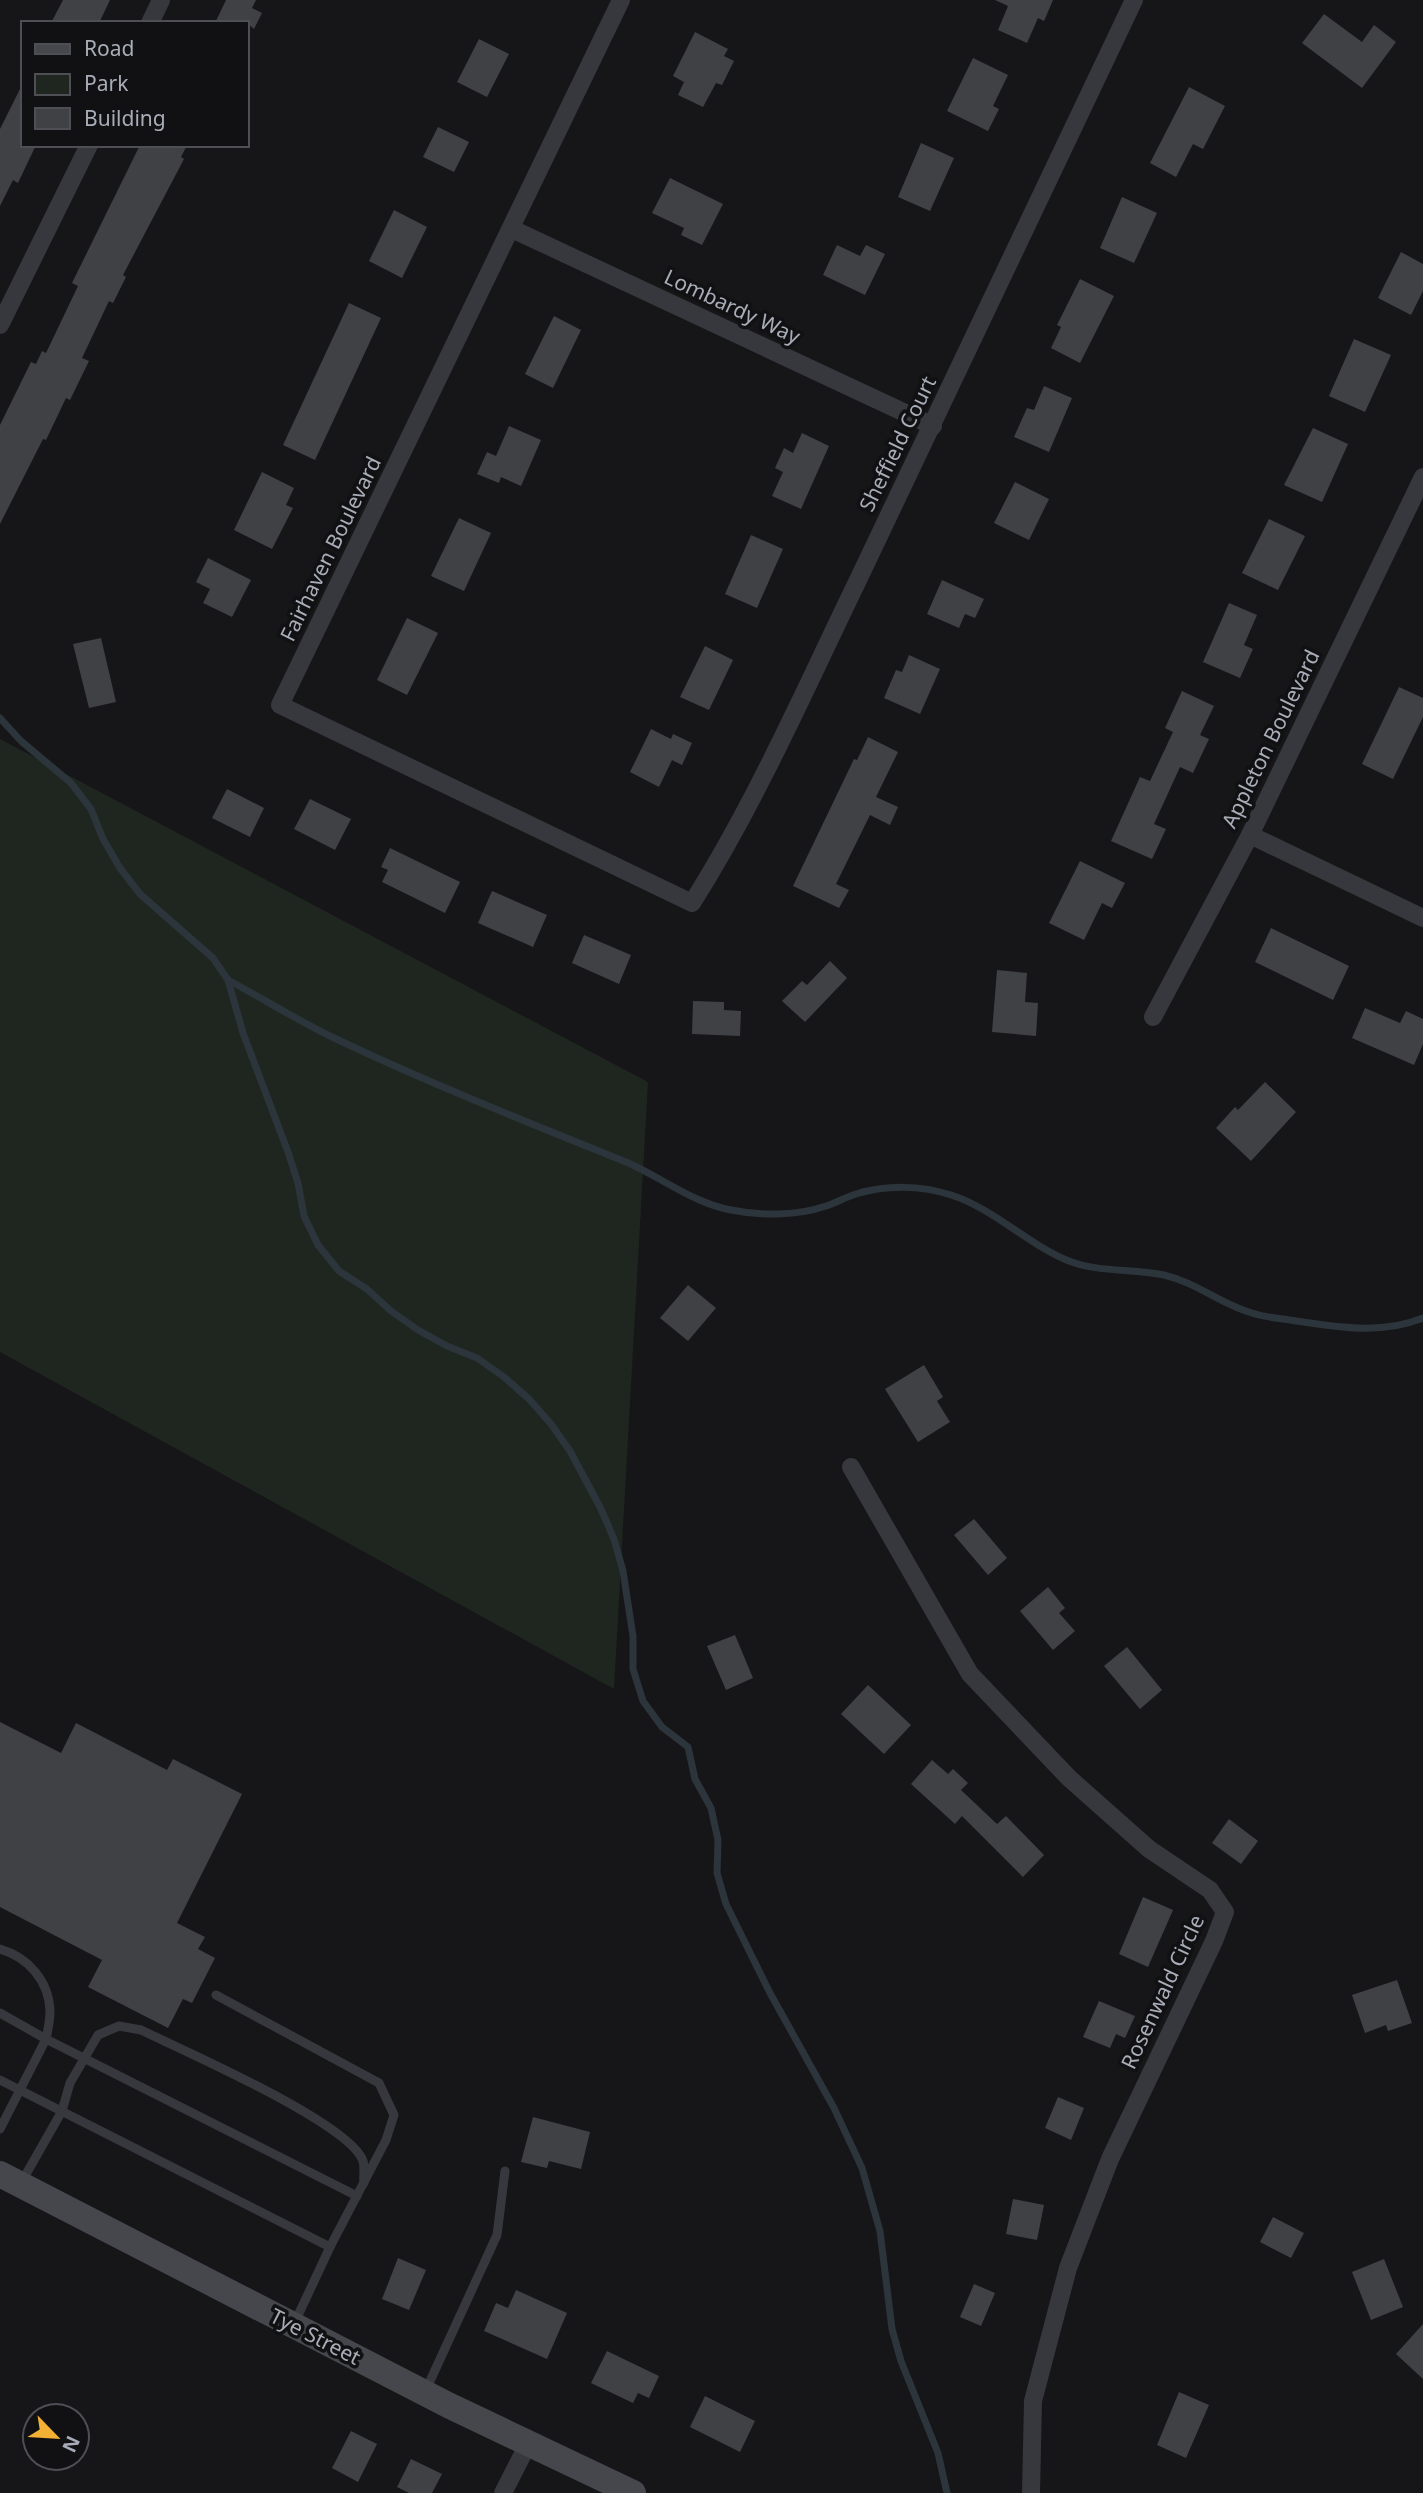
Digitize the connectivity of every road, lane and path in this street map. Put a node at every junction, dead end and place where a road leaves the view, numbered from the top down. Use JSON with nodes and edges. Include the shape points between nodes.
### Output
{"nodes":[{"id":1,"x":161,"y":0,"type":"edge"},
{"id":2,"x":621,"y":0,"type":"edge"},
{"id":3,"x":1134,"y":0,"type":"edge"},
{"id":4,"x":151,"y":21,"type":"edge"},
{"id":5,"x":88,"y":147,"type":"edge"},
{"id":6,"x":512,"y":229,"type":"junction"},
{"id":7,"x":0,"y":325,"type":"edge"},
{"id":8,"x":933,"y":426,"type":"junction"},
{"id":9,"x":1423,"y":477,"type":"edge"},
{"id":10,"x":1250,"y":835,"type":"junction"},
{"id":11,"x":692,"y":903,"type":"joint"},
{"id":12,"x":1423,"y":918,"type":"edge"},
{"id":13,"x":1153,"y":1017,"type":"dead end"},
{"id":14,"x":851,"y":1467,"type":"dead end"},
{"id":15,"x":0,"y":1949,"type":"edge"},
{"id":16,"x":216,"y":1995,"type":"dead end"},
{"id":17,"x":0,"y":2013,"type":"edge"},
{"id":18,"x":46,"y":2039,"type":"junction"},
{"id":19,"x":84,"y":2058,"type":"junction"},
{"id":20,"x":0,"y":2080,"type":"edge"},
{"id":21,"x":19,"y":2090,"type":"junction"},
{"id":22,"x":62,"y":2111,"type":"junction"},
{"id":23,"x":0,"y":2129,"type":"edge"},
{"id":24,"x":505,"y":2171,"type":"dead end"},
{"id":25,"x":10,"y":2180,"type":"edge"},
{"id":26,"x":364,"y":2183,"type":"junction"},
{"id":27,"x":357,"y":2196,"type":"junction"},
{"id":28,"x":330,"y":2247,"type":"junction"},
{"id":29,"x":293,"y":2325,"type":"junction"},
{"id":30,"x":425,"y":2393,"type":"junction"},
{"id":31,"x":529,"y":2442,"type":"junction"},
{"id":32,"x":503,"y":2493,"type":"edge"},
{"id":33,"x":633,"y":2493,"type":"edge"},
{"id":34,"x":1031,"y":2493,"type":"edge"}],
"edges":[{"from":1,"to":4,"type":"street"},
{"from":2,"to":6,"type":"street","name":"Fairhaven Boulevard"},
{"from":3,"to":8,"type":"street","name":"Sheffield Court"},
{"from":5,"to":7,"type":"street"},
{"from":6,"to":8,"type":"street","name":"Lombardy Way"},
{"from":6,"to":11,"type":"street","name":"Fairhaven Boulevard","via":[[280,705]]},
{"from":8,"to":11,"type":"street","name":"Sheffield Court","via":[[759,784]]},
{"from":9,"to":10,"type":"street","name":"Appleton Boulevard"},
{"from":10,"to":12,"type":"street"},
{"from":10,"to":13,"type":"street","name":"Appleton Boulevard"},
{"from":14,"to":34,"type":"street","name":"Rosenwald Circle","via":[[970,1674],[1069,1777],[1149,1849],[1210,1890],[1225,1912],[1110,2159],[1068,2268],[1033,2401]]},
{"from":15,"to":18,"type":"lane","via":[[18,1956],[37,1972],[46,1989],[50,2011]]},
{"from":16,"to":26,"type":"lane","via":[[379,2083],[394,2115]]},
{"from":17,"to":18,"type":"lane"},
{"from":18,"to":19,"type":"lane"},
{"from":18,"to":21,"type":"lane"},
{"from":19,"to":22,"type":"lane"},
{"from":19,"to":26,"type":"lane","via":[[97,2035],[119,2026],[141,2029],[318,2119],[348,2141],[363,2161]]},
{"from":19,"to":27,"type":"lane"},
{"from":20,"to":21,"type":"lane"},
{"from":21,"to":22,"type":"lane"},
{"from":21,"to":23,"type":"lane"},
{"from":22,"to":25,"type":"lane"},
{"from":22,"to":28,"type":"lane"},
{"from":24,"to":30,"type":"lane","via":[[497,2235]]},
{"from":25,"to":29,"type":"street","name":"Tye Street"},
{"from":26,"to":27,"type":"lane"},
{"from":27,"to":28,"type":"lane"},
{"from":28,"to":29,"type":"lane"},
{"from":29,"to":30,"type":"street","name":"Tye Street"},
{"from":30,"to":31,"type":"street","name":"Tye Street"},
{"from":31,"to":32,"type":"street"},
{"from":31,"to":33,"type":"street","name":"Tye Street"}]}
